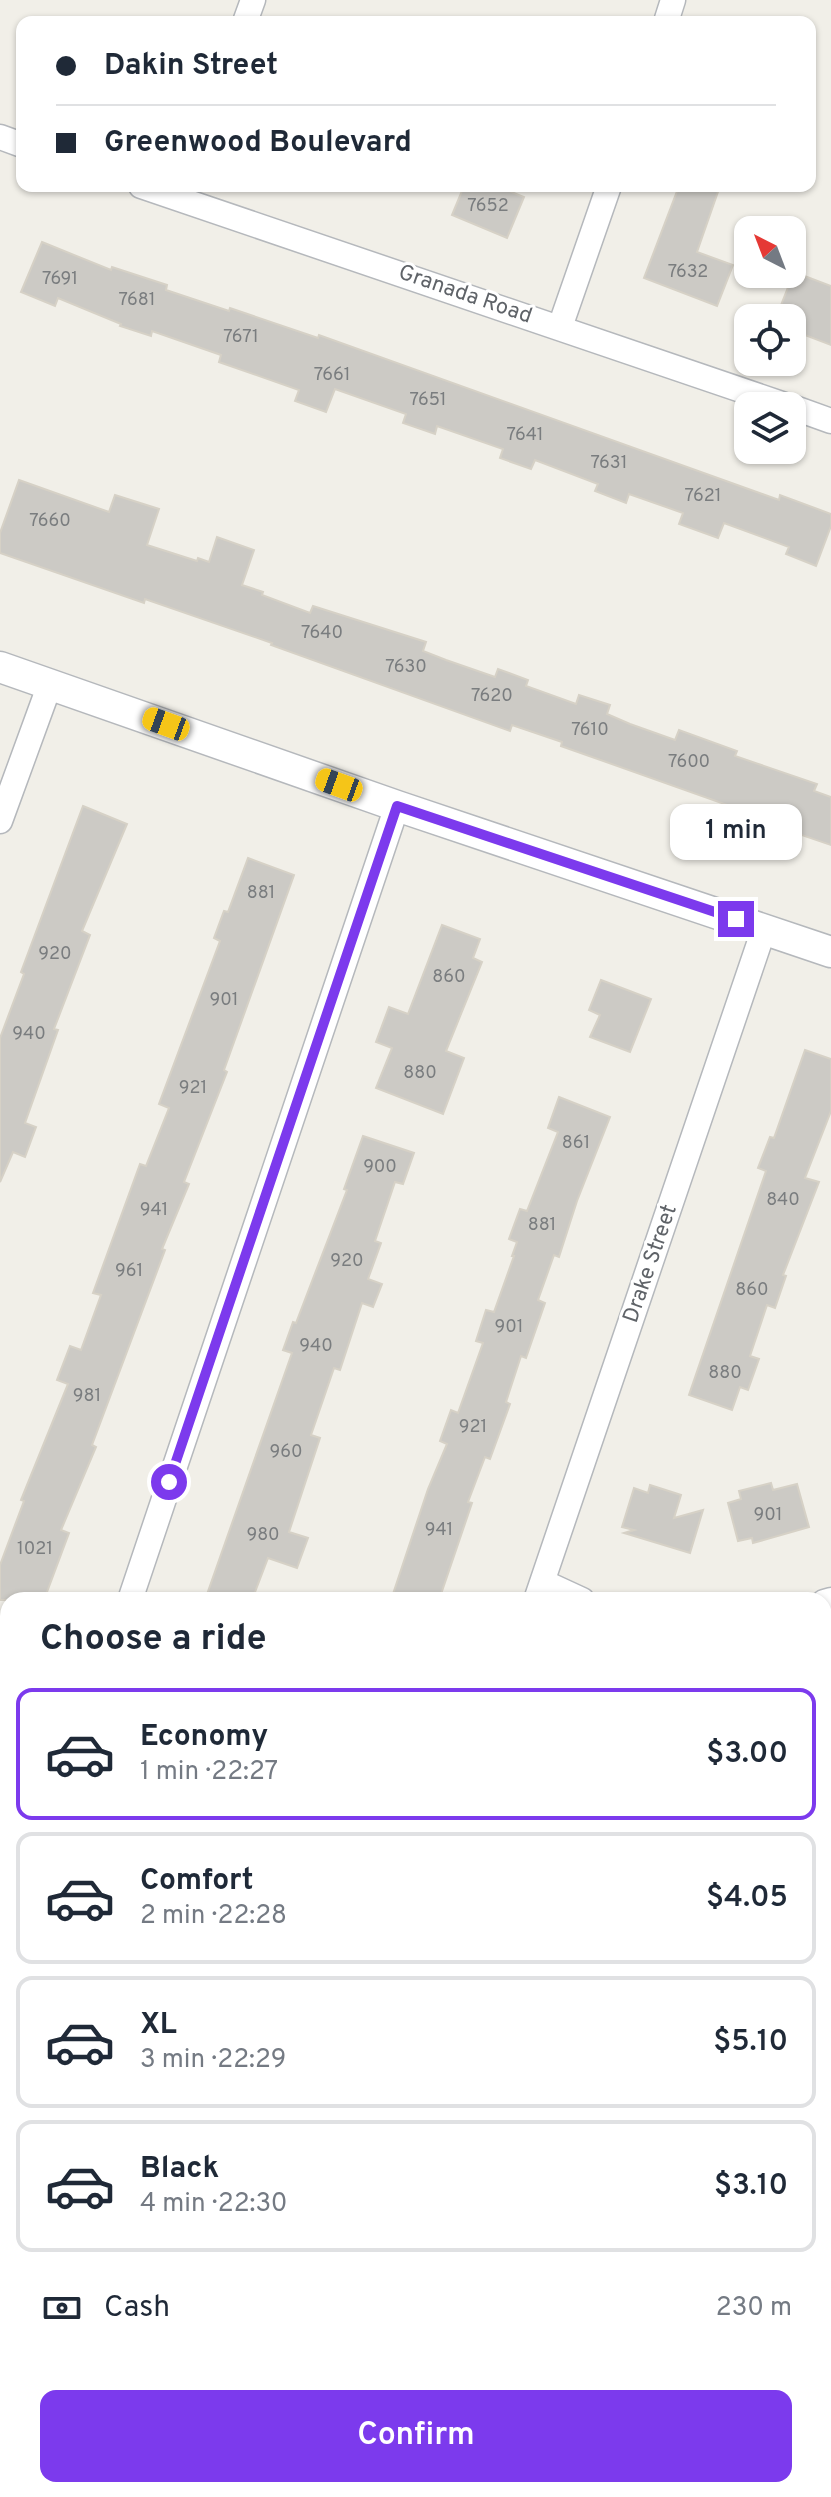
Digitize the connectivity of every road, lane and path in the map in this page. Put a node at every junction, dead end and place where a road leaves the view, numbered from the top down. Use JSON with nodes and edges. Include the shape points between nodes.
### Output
{"nodes":[{"id":1,"x":607,"y":192,"type":"edge"},
{"id":2,"x":186,"y":193,"type":"edge"},
{"id":3,"x":560,"y":327,"type":"junction"},
{"id":4,"x":747,"y":392,"type":"edge"},
{"id":5,"x":806,"y":412,"type":"edge"},
{"id":6,"x":831,"y":421,"type":"edge"},
{"id":7,"x":0,"y":667,"type":"edge"},
{"id":8,"x":50,"y":684,"type":"junction"},
{"id":9,"x":397,"y":806,"type":"junction"},
{"id":10,"x":0,"y":821,"type":"edge"},
{"id":11,"x":764,"y":929,"type":"junction"},
{"id":12,"x":831,"y":952,"type":"edge"},
{"id":13,"x":540,"y":1591,"type":"edge"},
{"id":14,"x":133,"y":1592,"type":"edge"}],
"edges":[{"from":1,"to":3,"type":"street"},
{"from":2,"to":3,"type":"street","name":"Granada Road"},
{"from":3,"to":4,"type":"street","name":"Granada Road"},
{"from":5,"to":6,"type":"street","name":"Granada Road"},
{"from":7,"to":8,"type":"street"},
{"from":8,"to":9,"type":"street"},
{"from":8,"to":10,"type":"street"},
{"from":9,"to":11,"type":"street"},
{"from":9,"to":14,"type":"street"},
{"from":11,"to":12,"type":"street"},
{"from":11,"to":13,"type":"street","name":"Drake Street"}]}
